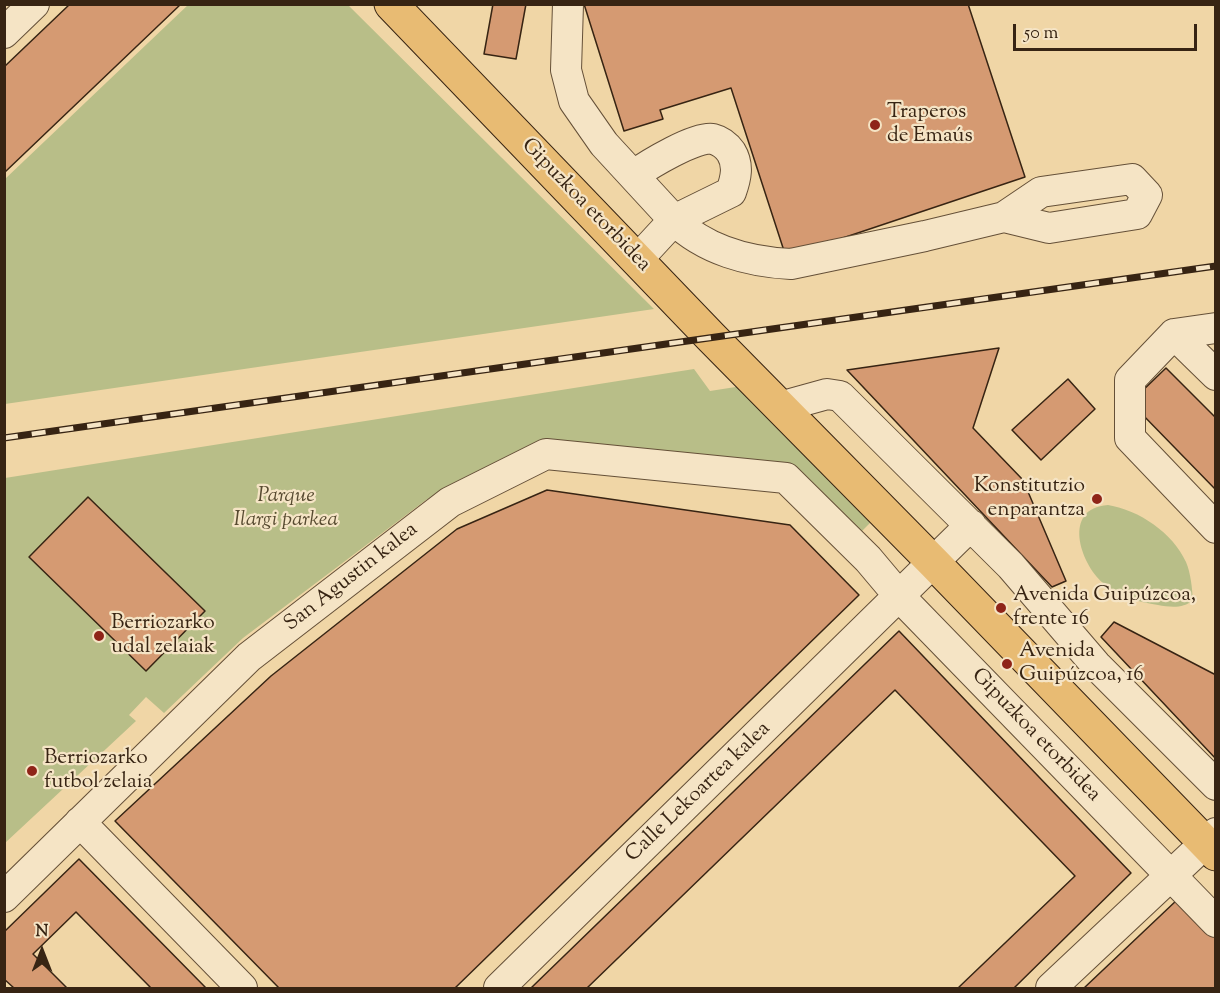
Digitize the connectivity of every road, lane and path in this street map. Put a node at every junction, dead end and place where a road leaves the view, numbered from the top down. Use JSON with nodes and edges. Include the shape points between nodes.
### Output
{"nodes":[{"id":1,"x":34,"y":4,"type":"edge"},
{"id":2,"x":391,"y":4,"type":"edge"},
{"id":3,"x":568,"y":4,"type":"edge"},
{"id":4,"x":4,"y":33,"type":"edge"},
{"id":5,"x":634,"y":175,"type":"junction"},
{"id":6,"x":1004,"y":217,"type":"dead end"},
{"id":7,"x":674,"y":220,"type":"junction"},
{"id":8,"x":637,"y":260,"type":"junction"},
{"id":9,"x":1215,"y":328,"type":"edge"},
{"id":10,"x":1174,"y":334,"type":"junction"},
{"id":11,"x":1215,"y":375,"type":"edge"},
{"id":12,"x":780,"y":407,"type":"junction"},
{"id":13,"x":786,"y":478,"type":"joint"},
{"id":14,"x":971,"y":525,"type":"junction"},
{"id":15,"x":1215,"y":528,"type":"edge"},
{"id":16,"x":934,"y":563,"type":"junction"},
{"id":17,"x":900,"y":597,"type":"junction"},
{"id":18,"x":1215,"y":785,"type":"edge"},
{"id":19,"x":80,"y":822,"type":"junction"},
{"id":20,"x":1212,"y":844,"type":"edge"},
{"id":21,"x":1169,"y":875,"type":"junction"},
{"id":22,"x":4,"y":897,"type":"edge"},
{"id":23,"x":1215,"y":922,"type":"edge"},
{"id":24,"x":242,"y":988,"type":"edge"},
{"id":25,"x":499,"y":988,"type":"edge"},
{"id":26,"x":1051,"y":988,"type":"edge"}],
"edges":[{"from":1,"to":4,"type":"street"},
{"from":2,"to":8,"type":"main road","name":"Gipuzkoa etorbidea"},
{"from":3,"to":5,"type":"street","via":[[566,70],[574,101],[604,144]]},
{"from":5,"to":7,"type":"street"},
{"from":5,"to":7,"type":"street","via":[[689,144],[711,138],[725,144],[736,160],[731,192]]},
{"from":6,"to":7,"type":"street","via":[[791,264],[726,253],[686,232]]},
{"from":7,"to":8,"type":"street"},
{"from":8,"to":12,"type":"main road","name":"Gipuzkoa etorbidea"},
{"from":9,"to":10,"type":"street"},
{"from":10,"to":11,"type":"street"},
{"from":10,"to":15,"type":"street","via":[[1130,380],[1130,438]]},
{"from":12,"to":14,"type":"street","via":[[827,393],[840,396]]},
{"from":12,"to":16,"type":"main road","name":"Gipuzkoa etorbidea"},
{"from":13,"to":17,"type":"street","name":"Gipuzkoa etorbidea","via":[[868,559]]},
{"from":13,"to":19,"type":"street","name":"San Agustin kalea","via":[[546,454],[450,502],[249,657]]},
{"from":14,"to":16,"type":"street"},
{"from":14,"to":18,"type":"street","via":[[1096,665]]},
{"from":16,"to":17,"type":"street"},
{"from":16,"to":20,"type":"main road","name":"Gipuzkoa etorbidea"},
{"from":17,"to":21,"type":"street","name":"Gipuzkoa etorbidea"},
{"from":17,"to":25,"type":"street","name":"Calle Lekoartea kalea"},
{"from":19,"to":22,"type":"street","name":"San Agustin kalea"},
{"from":19,"to":24,"type":"street"},
{"from":20,"to":21,"type":"street","name":"Gipuzkoa etorbidea"},
{"from":21,"to":23,"type":"street","name":"Gipuzkoa etorbidea"},
{"from":21,"to":26,"type":"street"}]}
